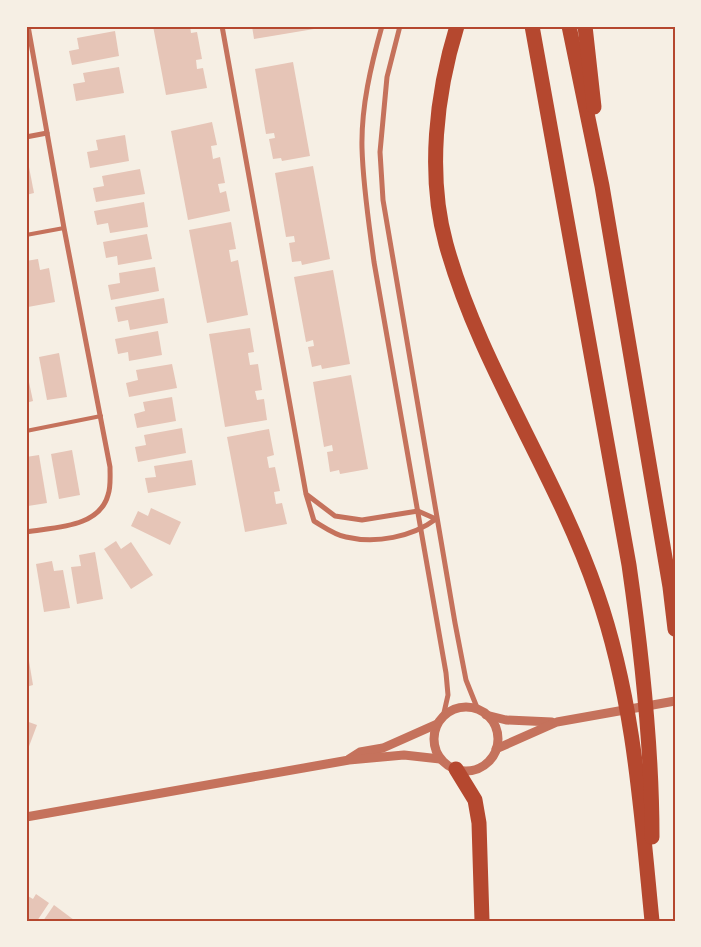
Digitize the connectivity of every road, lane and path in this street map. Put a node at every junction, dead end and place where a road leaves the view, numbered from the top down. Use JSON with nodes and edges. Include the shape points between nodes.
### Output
{"nodes":[{"id":1,"x":222,"y":26,"type":"edge"},
{"id":2,"x":382,"y":26,"type":"edge"},
{"id":3,"x":400,"y":26,"type":"edge"},
{"id":4,"x":457,"y":26,"type":"edge"},
{"id":5,"x":532,"y":26,"type":"edge"},
{"id":6,"x":569,"y":26,"type":"edge"},
{"id":7,"x":585,"y":26,"type":"edge"},
{"id":8,"x":28,"y":30,"type":"edge"},
{"id":9,"x":47,"y":133,"type":"junction"},
{"id":10,"x":26,"y":137,"type":"edge"},
{"id":11,"x":602,"y":186,"type":"junction"},
{"id":12,"x":64,"y":228,"type":"junction"},
{"id":13,"x":26,"y":235,"type":"edge"},
{"id":14,"x":102,"y":416,"type":"junction"},
{"id":15,"x":26,"y":431,"type":"edge"},
{"id":16,"x":306,"y":494,"type":"junction"},
{"id":17,"x":418,"y":511,"type":"junction"},
{"id":18,"x":436,"y":519,"type":"junction"},
{"id":19,"x":422,"y":530,"type":"junction"},
{"id":20,"x":26,"y":532,"type":"edge"},
{"id":21,"x":675,"y":629,"type":"edge"},
{"id":22,"x":675,"y":700,"type":"edge"},
{"id":23,"x":482,"y":712,"type":"junction"},
{"id":24,"x":440,"y":720,"type":"junction"},
{"id":25,"x":557,"y":722,"type":"junction"},
{"id":26,"x":496,"y":749,"type":"junction"},
{"id":27,"x":440,"y":759,"type":"junction"},
{"id":28,"x":349,"y":760,"type":"junction"},
{"id":29,"x":456,"y":770,"type":"junction"},
{"id":30,"x":26,"y":817,"type":"edge"},
{"id":31,"x":482,"y":921,"type":"edge"},
{"id":32,"x":652,"y":921,"type":"edge"}],
"edges":[{"from":1,"to":16,"type":"street"},
{"from":2,"to":17,"type":"street","via":[[372,64],[364,119],[365,196]]},
{"from":3,"to":18,"type":"street","via":[[387,77],[380,152],[383,200]]},
{"from":4,"to":32,"type":"highway","via":[[443,81],[437,135],[437,188],[445,242],[468,313],[558,494],[597,592],[620,667],[635,744]]},
{"from":5,"to":32,"type":"highway","via":[[618,492],[639,632],[652,814]]},
{"from":6,"to":11,"type":"highway"},
{"from":7,"to":11,"type":"highway"},
{"from":8,"to":9,"type":"street"},
{"from":9,"to":10,"type":"street"},
{"from":9,"to":12,"type":"street"},
{"from":11,"to":21,"type":"highway"},
{"from":12,"to":13,"type":"lane"},
{"from":12,"to":14,"type":"street"},
{"from":14,"to":15,"type":"lane"},
{"from":14,"to":20,"type":"street","via":[[110,467],[108,496],[95,516],[76,524]]},
{"from":16,"to":17,"type":"street","via":[[335,516],[344,518],[362,520]]},
{"from":16,"to":19,"type":"street","via":[[314,521],[344,537],[370,540]]},
{"from":17,"to":18,"type":"street"},
{"from":17,"to":19,"type":"street"},
{"from":18,"to":19,"type":"street"},
{"from":18,"to":23,"type":"street","via":[[466,680]]},
{"from":19,"to":24,"type":"street","via":[[446,673],[448,696]]},
{"from":22,"to":25,"type":"street"},
{"from":23,"to":24,"type":"street","via":[[459,707]]},
{"from":23,"to":25,"type":"street","via":[[506,720]]},
{"from":23,"to":26,"type":"street","via":[[496,730]]},
{"from":24,"to":27,"type":"street","via":[[434,742]]},
{"from":24,"to":28,"type":"street","via":[[383,748],[360,752]]},
{"from":25,"to":26,"type":"street"},
{"from":26,"to":29,"type":"street","via":[[484,765],[466,771]]},
{"from":27,"to":28,"type":"street","via":[[404,755]]},
{"from":27,"to":29,"type":"street"},
{"from":28,"to":30,"type":"street"},
{"from":29,"to":31,"type":"highway","via":[[475,800],[479,823]]}]}
